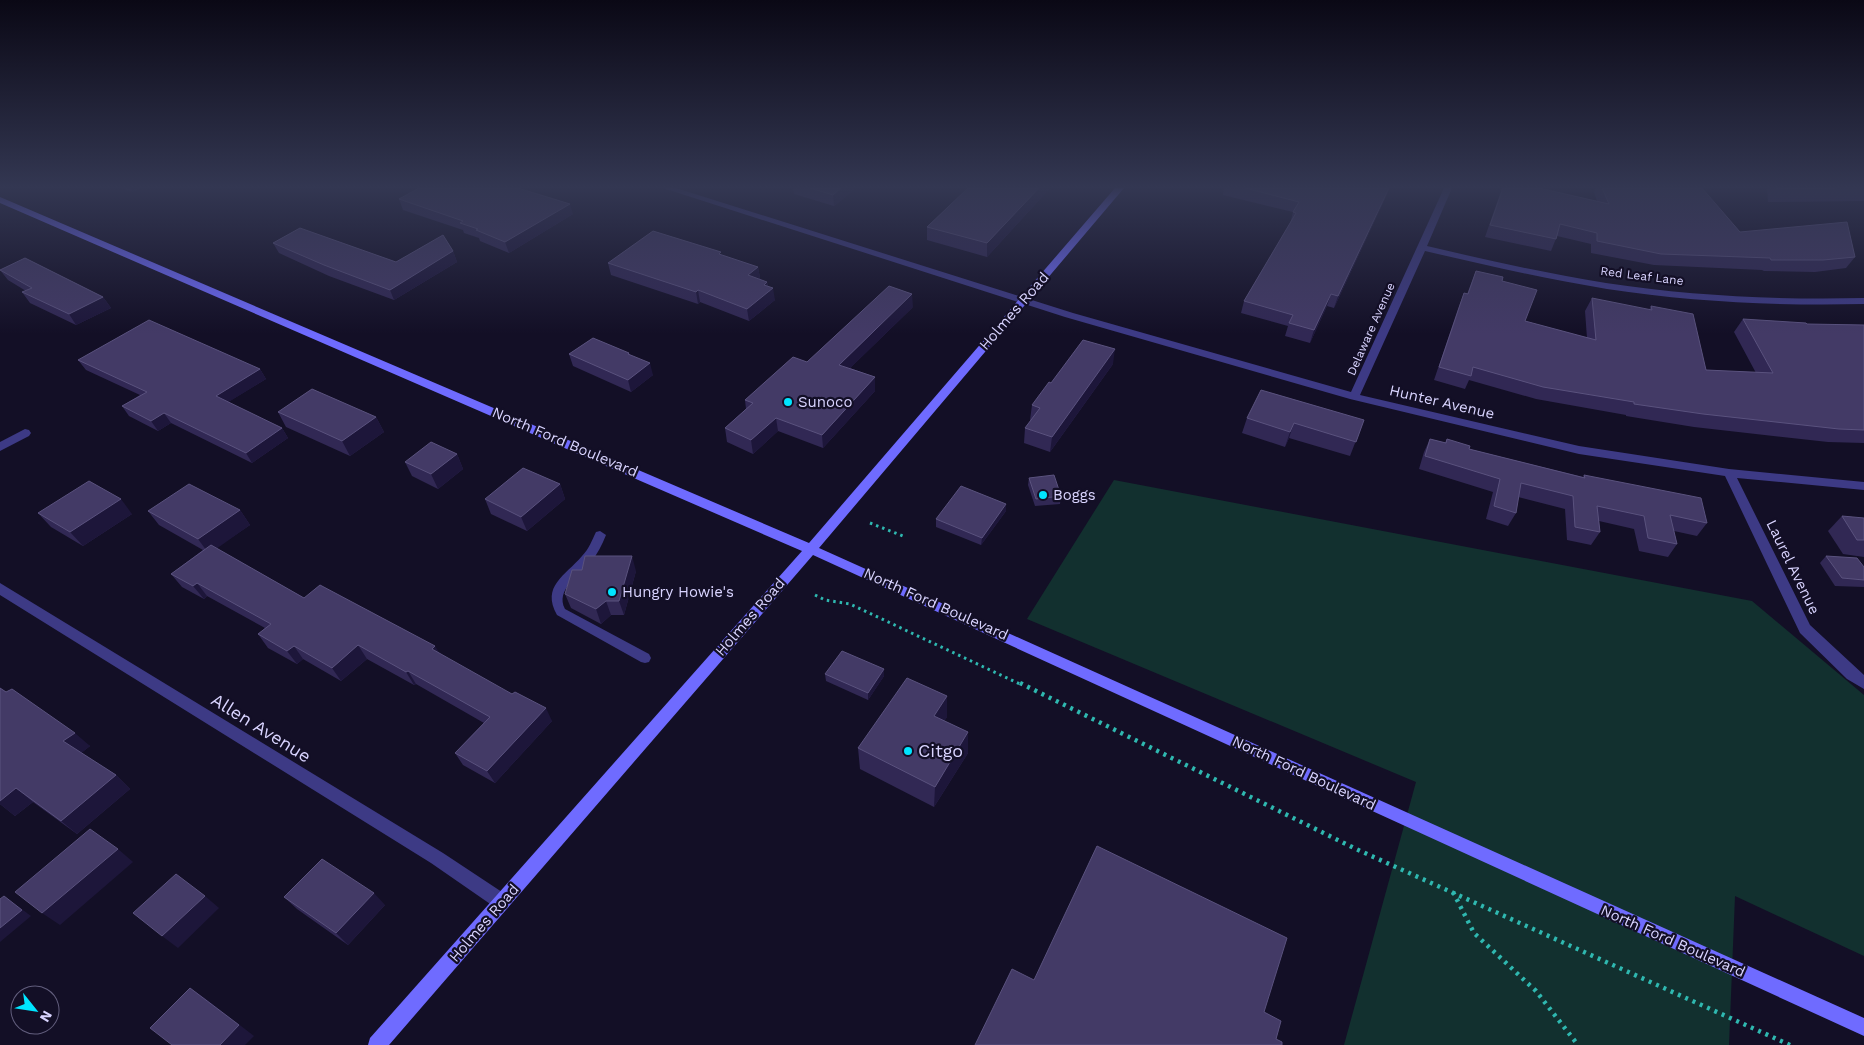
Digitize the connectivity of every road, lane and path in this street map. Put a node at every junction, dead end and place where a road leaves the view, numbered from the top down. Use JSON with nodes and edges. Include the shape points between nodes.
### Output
{"nodes":[{"id":1,"x":86,"y":237,"type":"edge"},
{"id":2,"x":824,"y":237,"type":"edge"},
{"id":3,"x":1078,"y":237,"type":"edge"},
{"id":4,"x":1426,"y":237,"type":"edge"},
{"id":5,"x":1421,"y":248,"type":"junction"},
{"id":6,"x":1024,"y":299,"type":"junction"},
{"id":7,"x":1864,"y":301,"type":"edge"},
{"id":8,"x":1354,"y":397,"type":"junction"},
{"id":9,"x":25,"y":433,"type":"dead end"},
{"id":10,"x":0,"y":448,"type":"edge"},
{"id":11,"x":1729,"y":473,"type":"junction"},
{"id":12,"x":1864,"y":486,"type":"edge"},
{"id":13,"x":870,"y":523,"type":"dead end"},
{"id":14,"x":600,"y":535,"type":"dead end"},
{"id":15,"x":902,"y":536,"type":"dead end"},
{"id":16,"x":810,"y":548,"type":"junction"},
{"id":17,"x":0,"y":588,"type":"edge"},
{"id":18,"x":815,"y":595,"type":"dead end"},
{"id":19,"x":645,"y":658,"type":"dead end"},
{"id":20,"x":1864,"y":684,"type":"edge"},
{"id":21,"x":1453,"y":891,"type":"junction"},
{"id":22,"x":502,"y":902,"type":"junction"},
{"id":23,"x":1864,"y":1027,"type":"edge"},
{"id":24,"x":377,"y":1045,"type":"edge"},
{"id":25,"x":1578,"y":1045,"type":"edge"},
{"id":26,"x":1790,"y":1045,"type":"edge"}],
"edges":[{"from":1,"to":16,"type":"main road","name":"North Ford Boulevard"},
{"from":2,"to":6,"type":"street","name":"Hunter Avenue"},
{"from":3,"to":6,"type":"main road","name":"Holmes Road"},
{"from":4,"to":5,"type":"street","name":"Delaware Avenue"},
{"from":5,"to":7,"type":"street","name":"Red Leaf Lane","via":[[1608,286],[1740,299]]},
{"from":5,"to":8,"type":"street","name":"Delaware Avenue"},
{"from":6,"to":8,"type":"street","name":"Hunter Avenue","via":[[1069,315]]},
{"from":6,"to":16,"type":"main road","name":"Holmes Road"},
{"from":8,"to":11,"type":"street","name":"Hunter Avenue","via":[[1579,450]]},
{"from":9,"to":10,"type":"street"},
{"from":11,"to":12,"type":"street","name":"Hunter Avenue"},
{"from":11,"to":20,"type":"street","name":"Laurel Avenue","via":[[1805,629]]},
{"from":13,"to":15,"type":"path"},
{"from":14,"to":19,"type":"lane","via":[[588,558],[563,582],[555,600],[557,607]]},
{"from":16,"to":22,"type":"main road","name":"Holmes Road"},
{"from":16,"to":23,"type":"main road","name":"North Ford Boulevard"},
{"from":17,"to":22,"type":"street","name":"Allen Avenue"},
{"from":18,"to":21,"type":"path","via":[[850,604],[1356,849]]},
{"from":21,"to":25,"type":"path","via":[[1474,933],[1536,991]]},
{"from":21,"to":26,"type":"path"},
{"from":22,"to":24,"type":"main road","name":"Holmes Road"}]}
